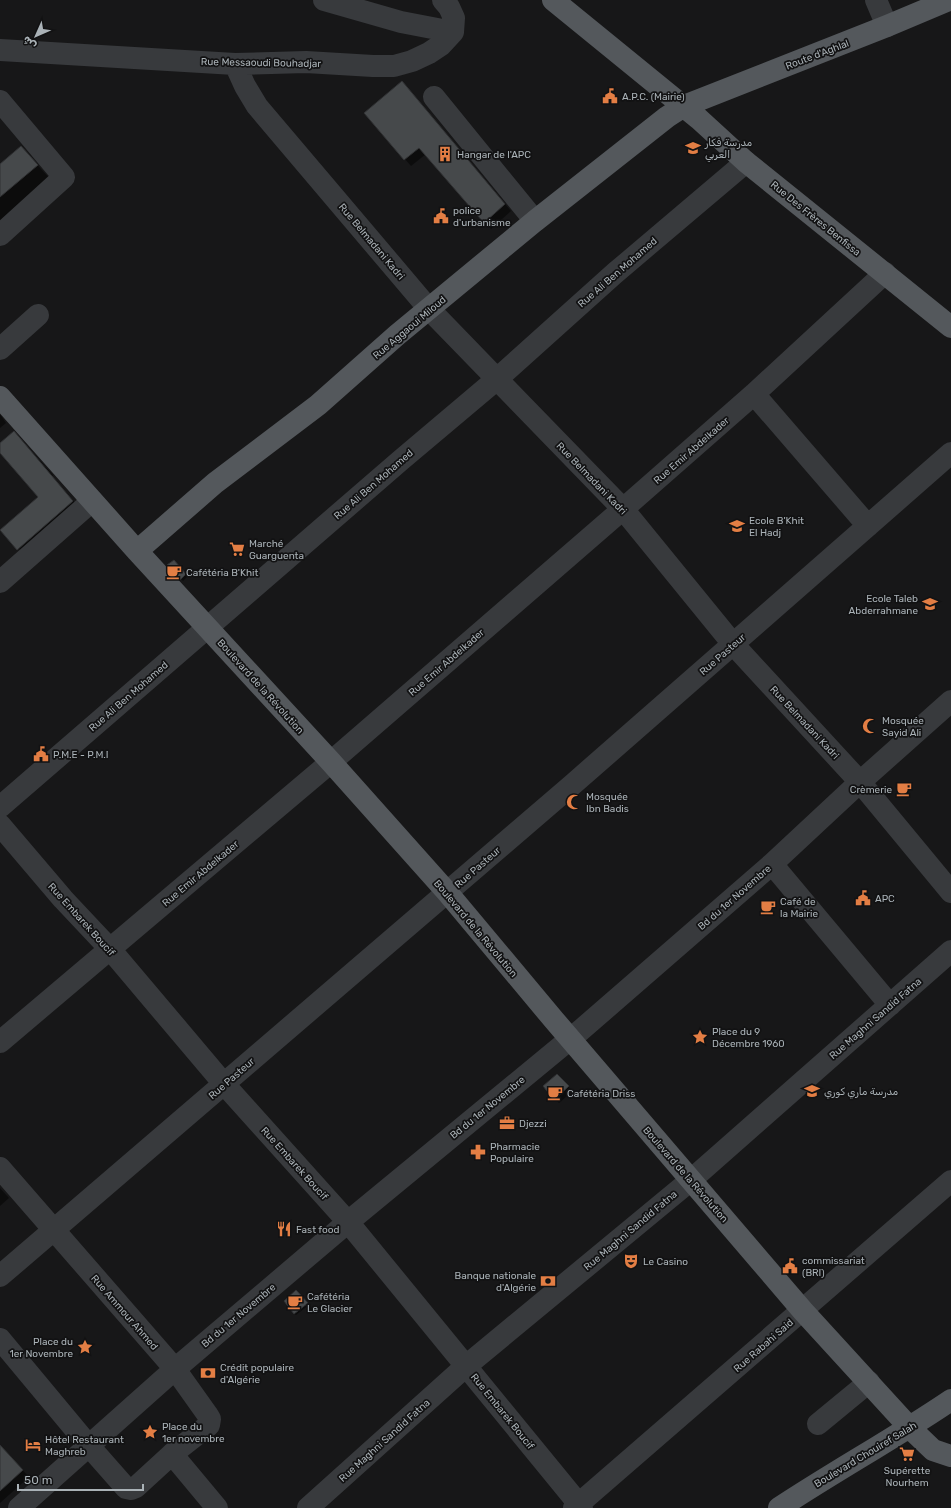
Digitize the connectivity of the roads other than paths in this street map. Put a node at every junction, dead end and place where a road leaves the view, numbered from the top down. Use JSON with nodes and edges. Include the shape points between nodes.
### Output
{"nodes":[{"id":1,"x":324,"y":0,"type":"edge"},
{"id":2,"x":443,"y":0,"type":"edge"},
{"id":3,"x":553,"y":0,"type":"edge"},
{"id":4,"x":876,"y":0,"type":"edge"},
{"id":5,"x":949,"y":0,"type":"edge"},
{"id":6,"x":887,"y":26,"type":"junction"},
{"id":7,"x":453,"y":32,"type":"junction"},
{"id":8,"x":0,"y":50,"type":"edge"},
{"id":9,"x":235,"y":64,"type":"junction"},
{"id":10,"x":434,"y":97,"type":"dead end"},
{"id":11,"x":0,"y":101,"type":"edge"},
{"id":12,"x":684,"y":106,"type":"junction"},
{"id":13,"x":746,"y":162,"type":"junction"},
{"id":14,"x":535,"y":221,"type":"junction"},
{"id":15,"x":0,"y":235,"type":"edge"},
{"id":16,"x":885,"y":274,"type":"junction"},
{"id":17,"x":429,"y":309,"type":"junction"},
{"id":18,"x":38,"y":315,"type":"dead end"},
{"id":19,"x":951,"y":327,"type":"edge"},
{"id":20,"x":0,"y":348,"type":"edge"},
{"id":21,"x":497,"y":379,"type":"junction"},
{"id":22,"x":754,"y":394,"type":"junction"},
{"id":23,"x":0,"y":397,"type":"edge"},
{"id":24,"x":951,"y":453,"type":"edge"},
{"id":25,"x":92,"y":501,"type":"junction"},
{"id":26,"x":623,"y":509,"type":"junction"},
{"id":27,"x":868,"y":526,"type":"junction"},
{"id":28,"x":137,"y":551,"type":"junction"},
{"id":29,"x":0,"y":582,"type":"edge"},
{"id":30,"x":208,"y":628,"type":"junction"},
{"id":31,"x":733,"y":644,"type":"junction"},
{"id":32,"x":951,"y":701,"type":"edge"},
{"id":33,"x":331,"y":762,"type":"junction"},
{"id":34,"x":860,"y":782,"type":"junction"},
{"id":35,"x":0,"y":807,"type":"edge"},
{"id":36,"x":0,"y":825,"type":"edge"},
{"id":37,"x":772,"y":864,"type":"junction"},
{"id":38,"x":447,"y":892,"type":"junction"},
{"id":39,"x":951,"y":892,"type":"edge"},
{"id":40,"x":110,"y":949,"type":"junction"},
{"id":41,"x":951,"y":951,"type":"edge"},
{"id":42,"x":890,"y":1005,"type":"junction"},
{"id":43,"x":575,"y":1034,"type":"junction"},
{"id":44,"x":0,"y":1042,"type":"edge"},
{"id":45,"x":224,"y":1084,"type":"junction"},
{"id":46,"x":0,"y":1168,"type":"edge"},
{"id":47,"x":691,"y":1180,"type":"junction"},
{"id":48,"x":951,"y":1182,"type":"edge"},
{"id":49,"x":348,"y":1222,"type":"junction"},
{"id":50,"x":54,"y":1231,"type":"junction"},
{"id":51,"x":0,"y":1276,"type":"edge"},
{"id":52,"x":803,"y":1311,"type":"junction"},
{"id":53,"x":0,"y":1339,"type":"edge"},
{"id":54,"x":466,"y":1366,"type":"junction"},
{"id":55,"x":175,"y":1369,"type":"junction"},
{"id":56,"x":869,"y":1382,"type":"junction"},
{"id":57,"x":951,"y":1400,"type":"edge"},
{"id":58,"x":818,"y":1424,"type":"dead end"},
{"id":59,"x":910,"y":1428,"type":"junction"},
{"id":60,"x":89,"y":1446,"type":"junction"},
{"id":61,"x":172,"y":1454,"type":"junction"},
{"id":62,"x":951,"y":1456,"type":"edge"},
{"id":63,"x":578,"y":1507,"type":"edge"},
{"id":64,"x":19,"y":1508,"type":"edge"},
{"id":65,"x":217,"y":1508,"type":"edge"},
{"id":66,"x":308,"y":1508,"type":"edge"},
{"id":67,"x":779,"y":1508,"type":"edge"}],
"edges":[{"from":1,"to":7,"type":"street","via":[[401,22]]},
{"from":2,"to":7,"type":"street","via":[[454,18]]},
{"from":3,"to":12,"type":"main road","name":"Rue Des Frères Benfissa"},
{"from":4,"to":6,"type":"street"},
{"from":5,"to":6,"type":"main road","name":"Route d'Aghlal"},
{"from":6,"to":12,"type":"main road","name":"Route d'Aghlal"},
{"from":7,"to":9,"type":"street","name":"Rue Messaoudi Bouhadjar","via":[[429,53],[394,66],[306,62]]},
{"from":8,"to":9,"type":"street","name":"Rue Messaoudi Bouhadjar"},
{"from":9,"to":17,"type":"street","name":"Rue Belmadani Kadri","via":[[244,86],[257,106]]},
{"from":10,"to":14,"type":"street"},
{"from":11,"to":15,"type":"street","via":[[64,177]]},
{"from":12,"to":13,"type":"main road","name":"Rue Des Frères Benfissa"},
{"from":12,"to":14,"type":"main road","name":"Rue Aggaoui Miloud"},
{"from":13,"to":16,"type":"main road","name":"Rue Des Frères Benfissa"},
{"from":13,"to":21,"type":"street","name":"Rue Ali Ben Mohamed","via":[[615,273]]},
{"from":14,"to":17,"type":"main road","name":"Rue Aggaoui Miloud"},
{"from":16,"to":19,"type":"main road","name":"Rue Des Frères Benfissa"},
{"from":16,"to":22,"type":"street","name":"Rue Emir Abdelkader"},
{"from":17,"to":21,"type":"street","name":"Rue Belmadani Kadri"},
{"from":17,"to":28,"type":"main road","name":"Rue Aggaoui Miloud","via":[[318,404],[215,483]]},
{"from":18,"to":20,"type":"street"},
{"from":21,"to":26,"type":"street","name":"Rue Belmadani Kadri"},
{"from":21,"to":30,"type":"street","name":"Rue Ali Ben Mohamed"},
{"from":22,"to":26,"type":"street","name":"Rue Emir Abdelkader"},
{"from":22,"to":27,"type":"street"},
{"from":23,"to":25,"type":"main road","name":"Boulevard de la Révolution"},
{"from":24,"to":27,"type":"street","name":"Rue Pasteur"},
{"from":25,"to":28,"type":"main road","name":"Boulevard de la Révolution"},
{"from":25,"to":29,"type":"street"},
{"from":26,"to":31,"type":"street","name":"Rue Belmadani Kadri"},
{"from":26,"to":33,"type":"street","name":"Rue Emir Abdelkader"},
{"from":27,"to":31,"type":"street","name":"Rue Pasteur"},
{"from":28,"to":30,"type":"main road","name":"Boulevard de la Révolution"},
{"from":30,"to":33,"type":"main road","name":"Boulevard de la Révolution"},
{"from":30,"to":35,"type":"street","name":"Rue Ali Ben Mohamed"},
{"from":31,"to":34,"type":"street","name":"Rue Belmadani Kadri"},
{"from":31,"to":38,"type":"street","name":"Rue Pasteur"},
{"from":32,"to":34,"type":"street","name":"Bd du 1er Novembre"},
{"from":33,"to":38,"type":"main road","name":"Boulevard de la Révolution"},
{"from":33,"to":40,"type":"street","name":"Rue Emir Abdelkader"},
{"from":34,"to":37,"type":"street","name":"Bd du 1er Novembre"},
{"from":34,"to":39,"type":"street","name":"Rue Belmadani Kadri"},
{"from":36,"to":40,"type":"street","name":"Rue Embarek Boucif"},
{"from":37,"to":42,"type":"street"},
{"from":37,"to":43,"type":"street","name":"Bd du 1er Novembre"},
{"from":38,"to":43,"type":"main road","name":"Boulevard de la Révolution"},
{"from":38,"to":45,"type":"street","name":"Rue Pasteur"},
{"from":40,"to":44,"type":"street","name":"Rue Emir Abdelkader"},
{"from":40,"to":45,"type":"street","name":"Rue Embarek Boucif"},
{"from":41,"to":42,"type":"street","name":"Rue Maghni Sandid Fatna"},
{"from":42,"to":47,"type":"street","name":"Rue Maghni Sandid Fatna"},
{"from":43,"to":47,"type":"main road","name":"Boulevard de la Révolution"},
{"from":43,"to":49,"type":"street","name":"Bd du 1er Novembre"},
{"from":45,"to":49,"type":"street","name":"Rue Embarek Boucif"},
{"from":45,"to":50,"type":"street","name":"Rue Pasteur"},
{"from":46,"to":50,"type":"street","name":"Rue Ammour Ahmed"},
{"from":47,"to":52,"type":"main road","name":"Boulevard de la Révolution"},
{"from":47,"to":54,"type":"street","name":"Rue Maghni Sandid Fatna"},
{"from":48,"to":52,"type":"street","name":"Rue Rabahi Said"},
{"from":49,"to":54,"type":"street","name":"Rue Embarek Boucif"},
{"from":49,"to":55,"type":"street","name":"Bd du 1er Novembre"},
{"from":50,"to":51,"type":"street","name":"Rue Pasteur"},
{"from":50,"to":55,"type":"street","name":"Rue Ammour Ahmed"},
{"from":52,"to":56,"type":"main road","name":"Boulevard de la Révolution"},
{"from":52,"to":63,"type":"street","name":"Rue Rabahi Said"},
{"from":53,"to":60,"type":"street","name":"Rue Ammour Ahmed"},
{"from":54,"to":63,"type":"street","name":"Rue Embarek Boucif"},
{"from":54,"to":66,"type":"street","name":"Rue Maghni Sandid Fatna"},
{"from":55,"to":60,"type":"street","name":"Bd du 1er Novembre"},
{"from":55,"to":61,"type":"street","name":"Rue Ammour Ahmed","via":[[210,1422],[206,1428]]},
{"from":56,"to":58,"type":"street"},
{"from":56,"to":59,"type":"main road","name":"Boulevard de la Révolution"},
{"from":57,"to":59,"type":"main road","name":"Boulevard Chouiref Salah"},
{"from":59,"to":62,"type":"main road","name":"Boulevard de la Révolution","via":[[933,1450]]},
{"from":59,"to":67,"type":"main road","name":"Boulevard Chouiref Salah"},
{"from":60,"to":61,"type":"street","name":"Rue Ammour Ahmed","via":[[126,1488],[131,1489]]},
{"from":60,"to":64,"type":"street","name":"Bd du 1er Novembre"},
{"from":61,"to":65,"type":"street"}]}
